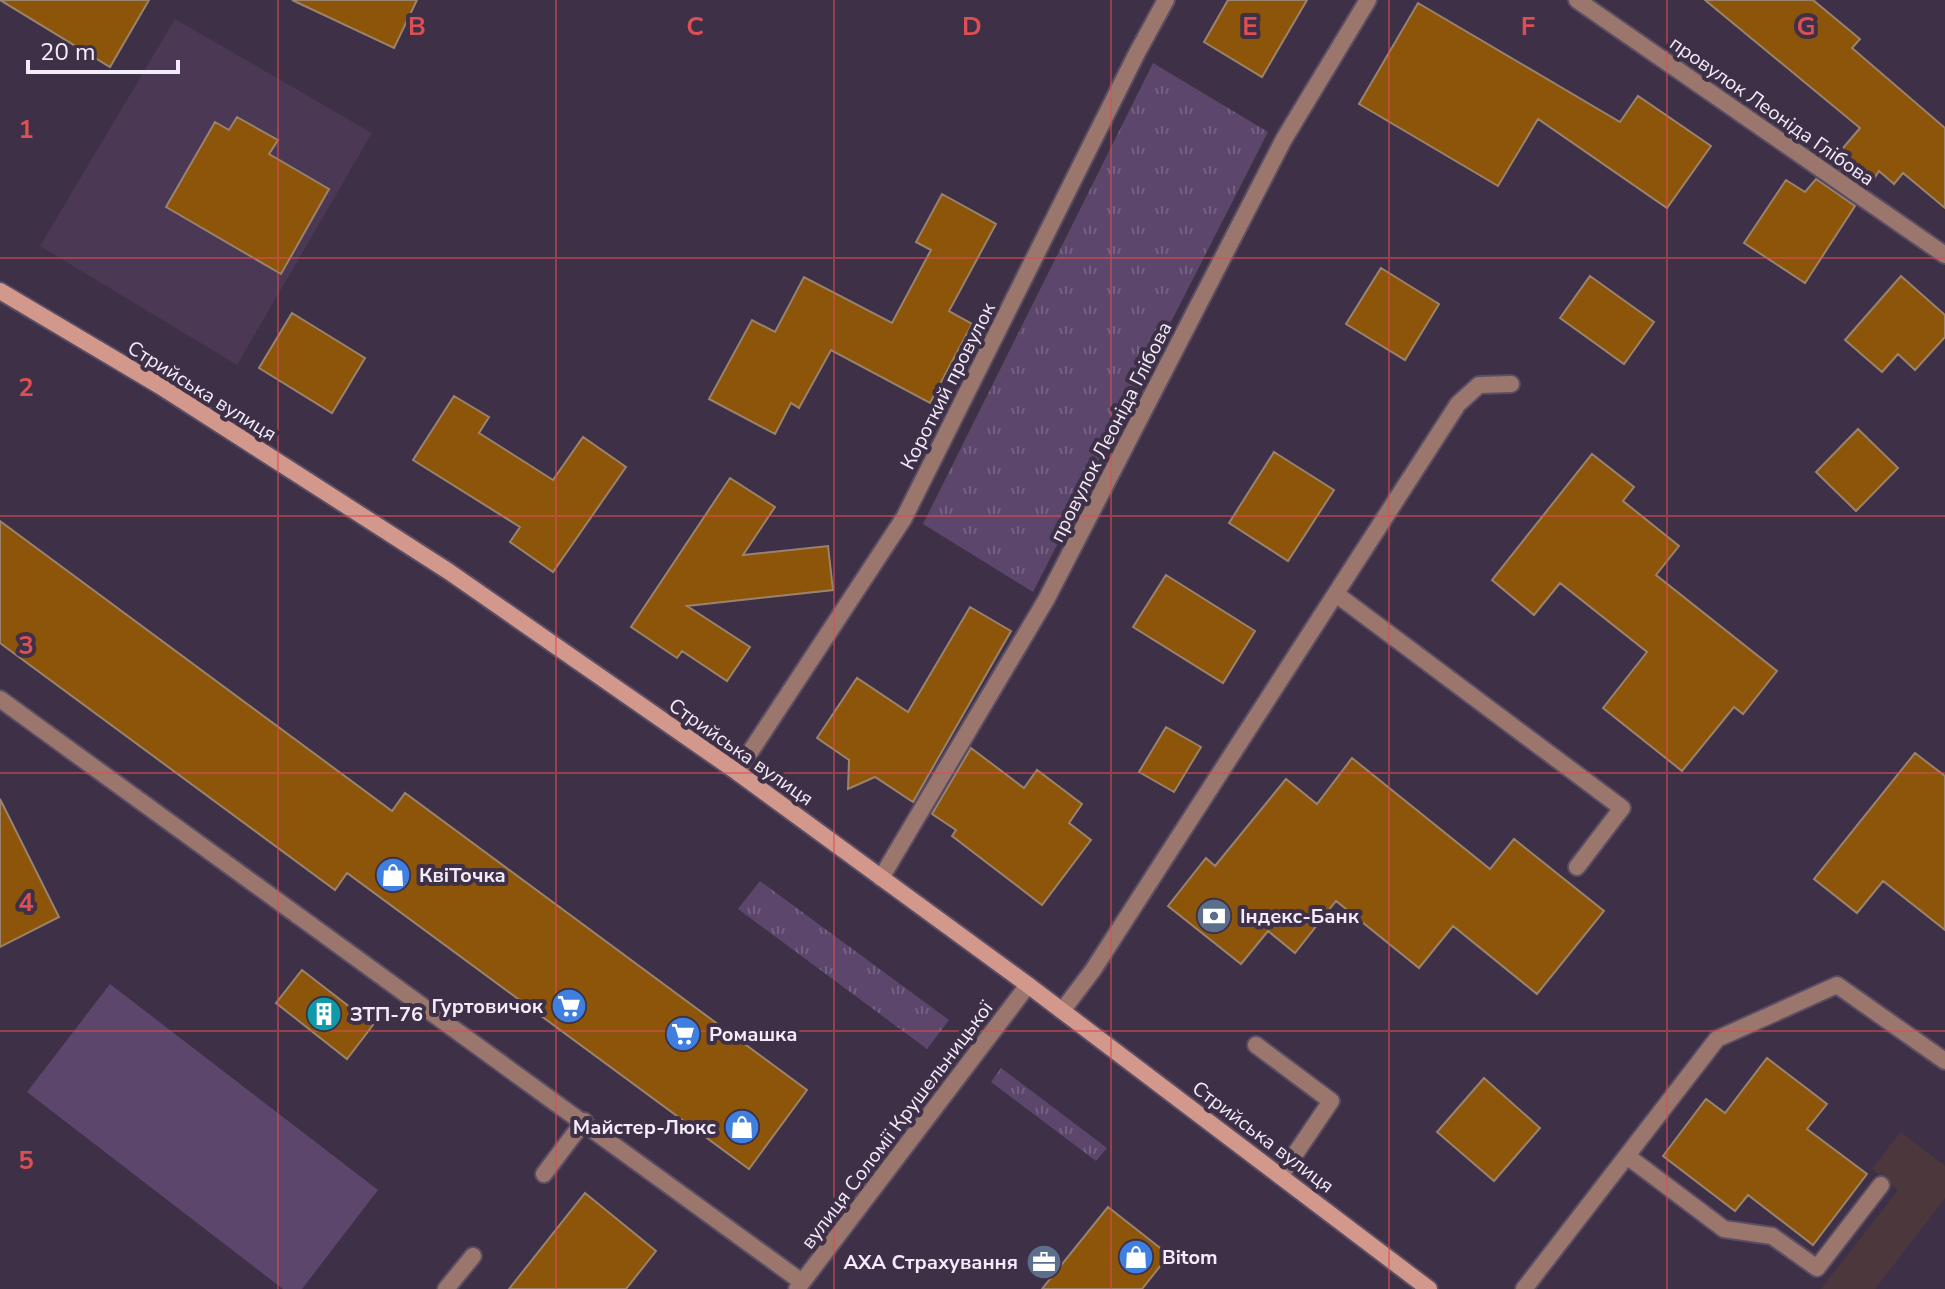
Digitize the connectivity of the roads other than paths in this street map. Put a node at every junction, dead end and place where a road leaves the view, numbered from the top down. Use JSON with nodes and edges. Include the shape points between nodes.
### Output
{"nodes":[{"id":1,"x":1166,"y":0,"type":"edge"},
{"id":2,"x":1368,"y":0,"type":"edge"},
{"id":3,"x":1577,"y":0,"type":"edge"},
{"id":4,"x":1945,"y":255,"type":"edge"},
{"id":5,"x":0,"y":291,"type":"edge"},
{"id":6,"x":1511,"y":384,"type":"dead end"},
{"id":7,"x":1336,"y":594,"type":"junction"},
{"id":8,"x":0,"y":699,"type":"edge"},
{"id":9,"x":737,"y":772,"type":"junction"},
{"id":10,"x":1577,"y":867,"type":"dead end"},
{"id":11,"x":881,"y":878,"type":"junction"},
{"id":12,"x":1028,"y":985,"type":"junction"},
{"id":13,"x":1062,"y":1011,"type":"junction"},
{"id":14,"x":1256,"y":1045,"type":"dead end"},
{"id":15,"x":1945,"y":1061,"type":"edge"},
{"id":16,"x":584,"y":1121,"type":"junction"},
{"id":17,"x":1627,"y":1156,"type":"junction"},
{"id":18,"x":544,"y":1174,"type":"dead end"},
{"id":19,"x":1281,"y":1175,"type":"junction"},
{"id":20,"x":1881,"y":1185,"type":"dead end"},
{"id":21,"x":473,"y":1256,"type":"dead end"},
{"id":22,"x":799,"y":1285,"type":"edge"},
{"id":23,"x":446,"y":1289,"type":"edge"},
{"id":24,"x":1429,"y":1289,"type":"edge"},
{"id":25,"x":1524,"y":1289,"type":"edge"}],
"edges":[{"from":1,"to":9,"type":"street","name":"Короткий провулок","via":[[904,518]]},
{"from":2,"to":11,"type":"street","name":"провулок Леоніда Глібова","via":[[1284,139],[1046,600]]},
{"from":3,"to":4,"type":"street","name":"провулок Леоніда Глібова"},
{"from":5,"to":9,"type":"main road","name":"Стрийська вулиця","via":[[160,386],[448,571]]},
{"from":6,"to":7,"type":"street","via":[[1479,385],[1458,404]]},
{"from":7,"to":10,"type":"street","via":[[1622,808]]},
{"from":7,"to":13,"type":"street"},
{"from":8,"to":16,"type":"street"},
{"from":9,"to":11,"type":"main road","name":"Стрийська вулиця"},
{"from":11,"to":12,"type":"main road","name":"Стрийська вулиця"},
{"from":12,"to":13,"type":"main road","name":"Стрийська вулиця"},
{"from":12,"to":22,"type":"street","name":"вулиця Соломії Крушельницької"},
{"from":13,"to":19,"type":"main road","name":"Стрийська вулиця"},
{"from":14,"to":19,"type":"street","via":[[1331,1101]]},
{"from":15,"to":17,"type":"street","via":[[1837,985],[1717,1039]]},
{"from":16,"to":18,"type":"street"},
{"from":16,"to":22,"type":"street"},
{"from":17,"to":20,"type":"street","via":[[1724,1229],[1772,1236],[1817,1268]]},
{"from":17,"to":25,"type":"street"},
{"from":19,"to":24,"type":"main road","name":"Стрийська вулиця"},
{"from":21,"to":23,"type":"street"}]}
